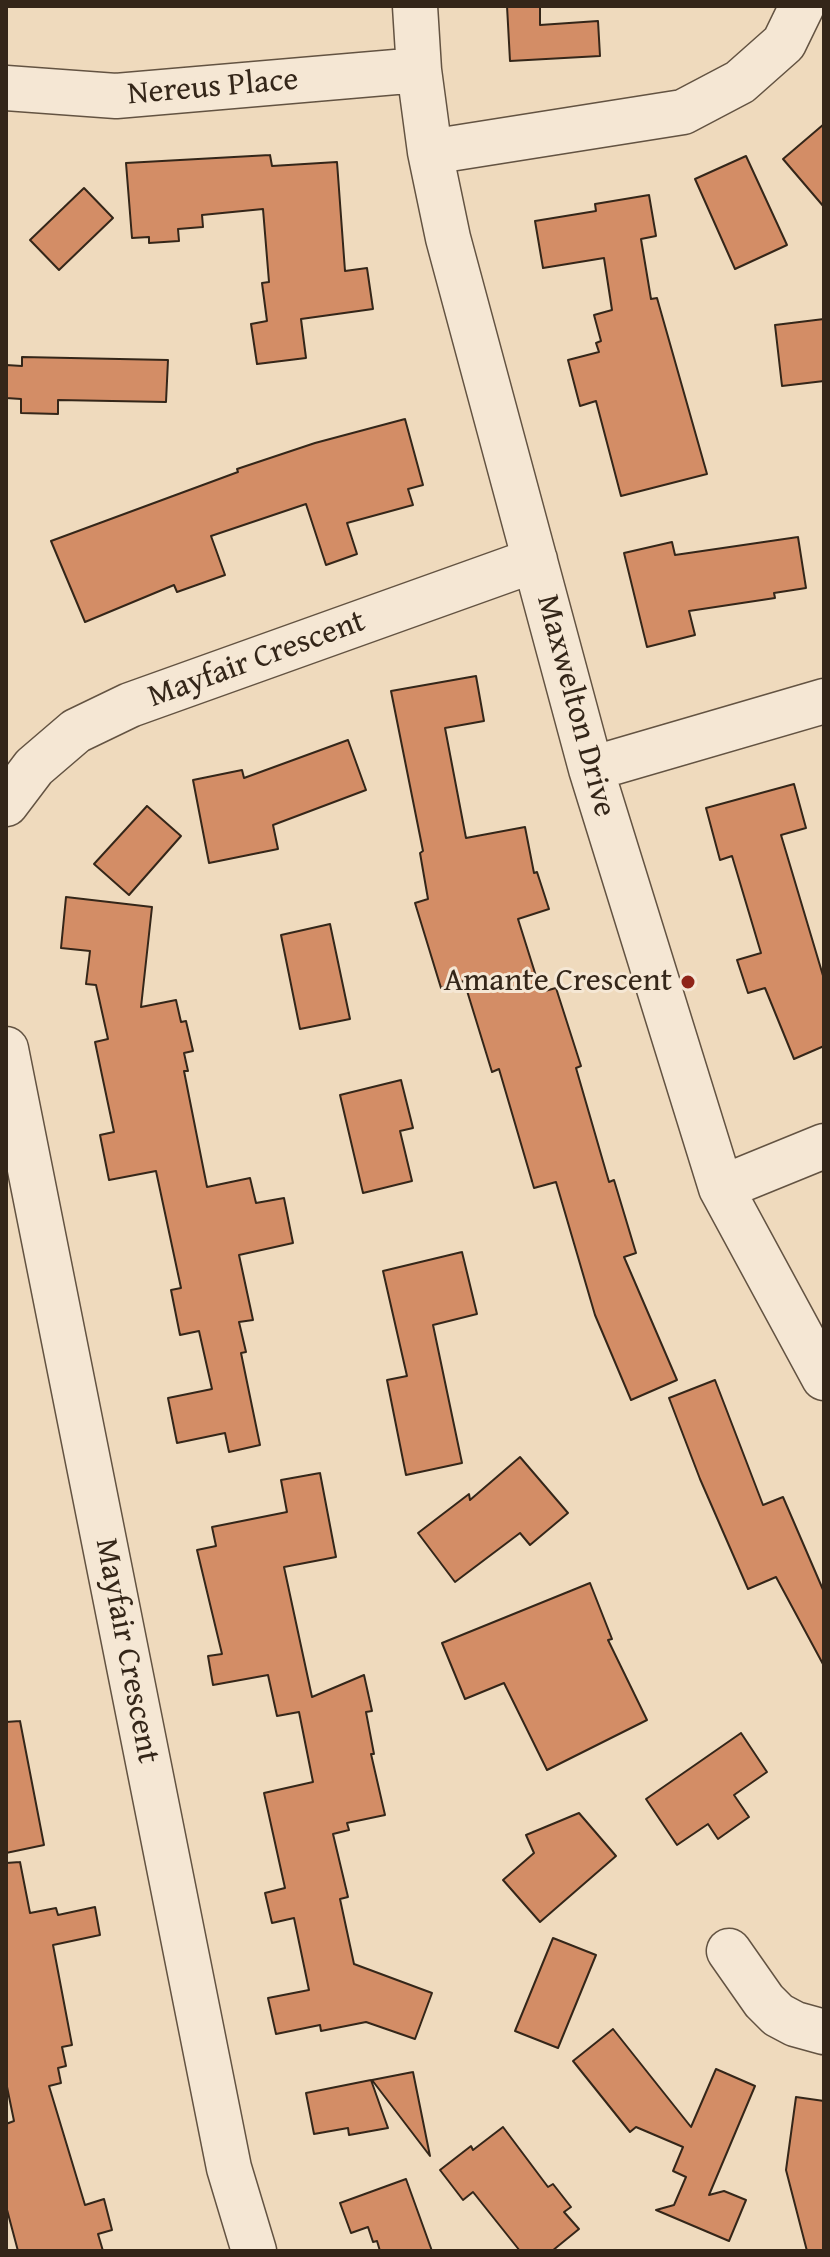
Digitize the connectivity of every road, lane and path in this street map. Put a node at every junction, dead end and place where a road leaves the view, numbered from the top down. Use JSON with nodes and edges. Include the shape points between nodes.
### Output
{"nodes":[{"id":1,"x":415,"y":6,"type":"edge"},
{"id":2,"x":802,"y":6,"type":"edge"},
{"id":3,"x":419,"y":70,"type":"junction"},
{"id":4,"x":6,"y":88,"type":"edge"},
{"id":5,"x":430,"y":152,"type":"junction"},
{"id":6,"x":535,"y":560,"type":"junction"},
{"id":7,"x":824,"y":701,"type":"edge"},
{"id":8,"x":591,"y":769,"type":"junction"},
{"id":9,"x":6,"y":804,"type":"edge"},
{"id":10,"x":6,"y":1049,"type":"edge"},
{"id":11,"x":824,"y":1146,"type":"edge"},
{"id":12,"x":721,"y":1188,"type":"junction"},
{"id":13,"x":824,"y":1378,"type":"edge"},
{"id":14,"x":729,"y":1951,"type":"dead end"},
{"id":15,"x":824,"y":2032,"type":"edge"},
{"id":16,"x":254,"y":2251,"type":"edge"}],
"edges":[{"from":1,"to":3,"type":"street","name":"Maxwelton Drive"},
{"from":2,"to":5,"type":"street","via":[[784,43],[773,53],[740,82],[683,112]]},
{"from":3,"to":4,"type":"street","name":"Nereus Place","via":[[116,96]]},
{"from":3,"to":5,"type":"street","name":"Maxwelton Drive"},
{"from":5,"to":6,"type":"street","name":"Maxwelton Drive","via":[[448,238]]},
{"from":6,"to":8,"type":"street","name":"Maxwelton Drive"},
{"from":6,"to":9,"type":"street","name":"Mayfair Crescent","via":[[130,705],[76,731],[34,767]]},
{"from":7,"to":8,"type":"street"},
{"from":8,"to":12,"type":"street","name":"Maxwelton Drive"},
{"from":10,"to":16,"type":"street","name":"Mayfair Crescent","via":[[229,2168]]},
{"from":11,"to":12,"type":"street"},
{"from":12,"to":13,"type":"street","name":"Maxwelton Drive"},
{"from":14,"to":15,"type":"street","via":[[778,2015]]}]}
